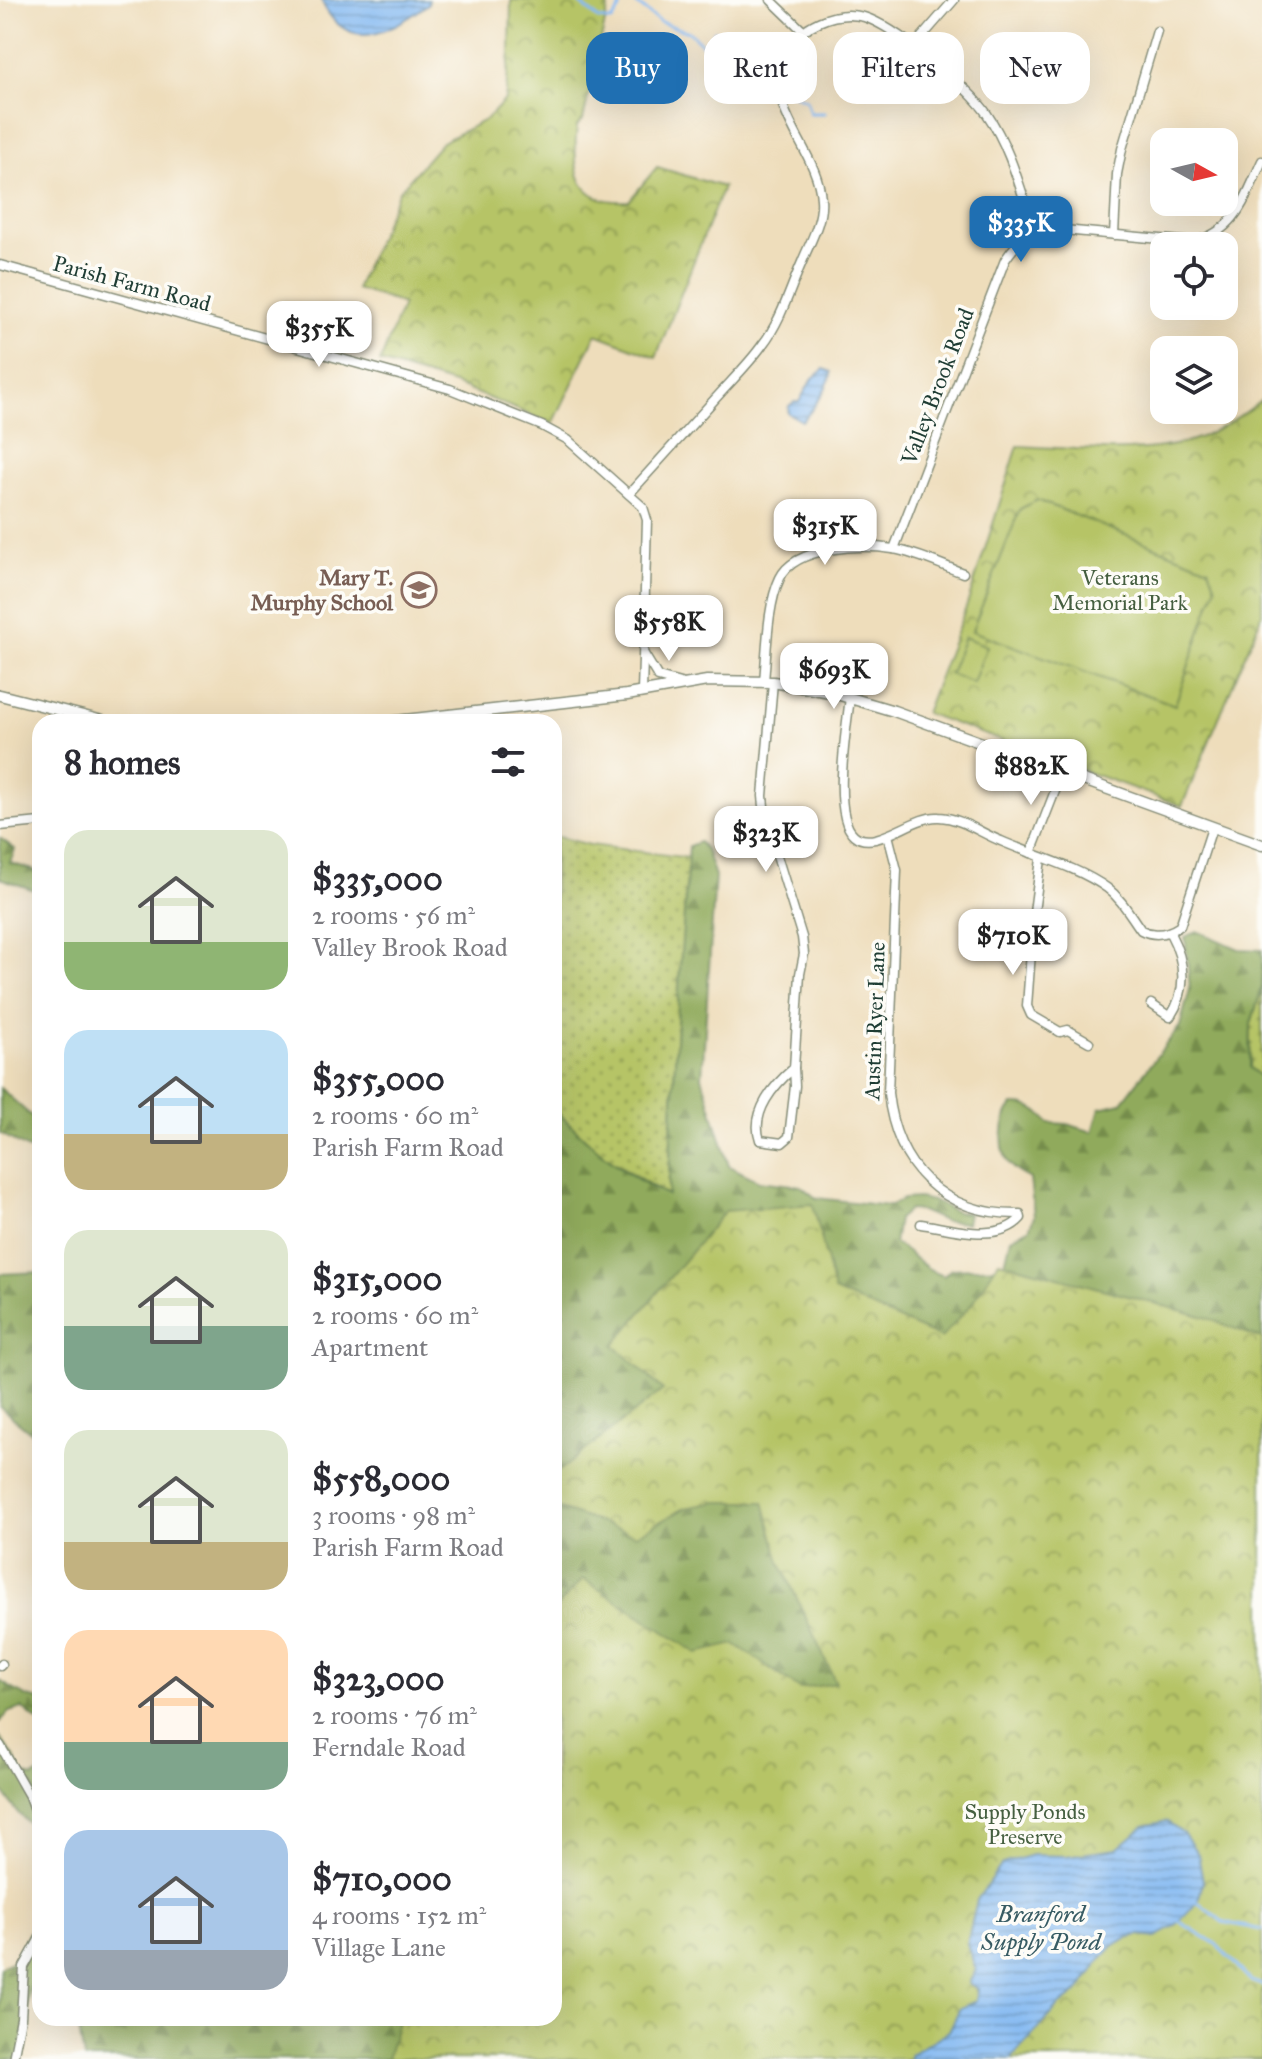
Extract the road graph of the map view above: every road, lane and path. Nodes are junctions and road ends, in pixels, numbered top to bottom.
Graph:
1 (771, 0) edge
2 (954, 0) edge
3 (802, 30) junction
4 (1157, 31) dead end
5 (892, 32) edge
6 (926, 32) edge
7 (964, 86) edge
8 (1262, 161) edge
9 (1035, 232) junction
10 (1114, 235) junction
11 (0, 265) edge
12 (629, 494) junction
13 (894, 549) junction
14 (963, 573) dead end
15 (643, 649) junction
16 (768, 682) junction
17 (687, 685) junction
18 (642, 692) junction
19 (0, 695) edge
20 (850, 697) junction
21 (75, 714) edge
22 (455, 714) edge
23 (1062, 773) junction
24 (32, 823) edge
25 (0, 826) edge
26 (1212, 828) junction
27 (888, 835) junction
28 (1262, 845) edge
29 (1031, 853) junction
30 (1041, 859) junction
31 (1170, 933) junction
32 (1151, 1004) dead end
33 (1089, 1042) dead end
34 (794, 1068) junction
35 (921, 1224) dead end
36 (0, 1745) edge
37 (32, 1804) edge
38 (32, 1952) edge
39 (13, 2059) edge

1 - 3 street
2 - 6 street
3 - 5 street
3 - 12 street
4 - 10 street
7 - 9 street
8 - 10 street
9 - 10 street
9 - 13 street, Valley Brook Road
11 - 12 street, Parish Farm Road
12 - 15 street, Parish Farm Road
13 - 14 street
13 - 16 street
15 - 17 street
15 - 18 street, Parish Farm Road
16 - 17 main road
16 - 20 main road
16 - 34 street
17 - 18 main road
18 - 22 main road
19 - 21 main road
20 - 23 main road
20 - 27 street
23 - 26 main road
23 - 29 street
24 - 25 street
26 - 28 main road
26 - 31 street
27 - 29 street
27 - 35 street, Austin Ryer Lane
29 - 30 street
30 - 31 street
30 - 33 street
31 - 32 street
34 - 34 street
36 - 37 street
38 - 39 street

